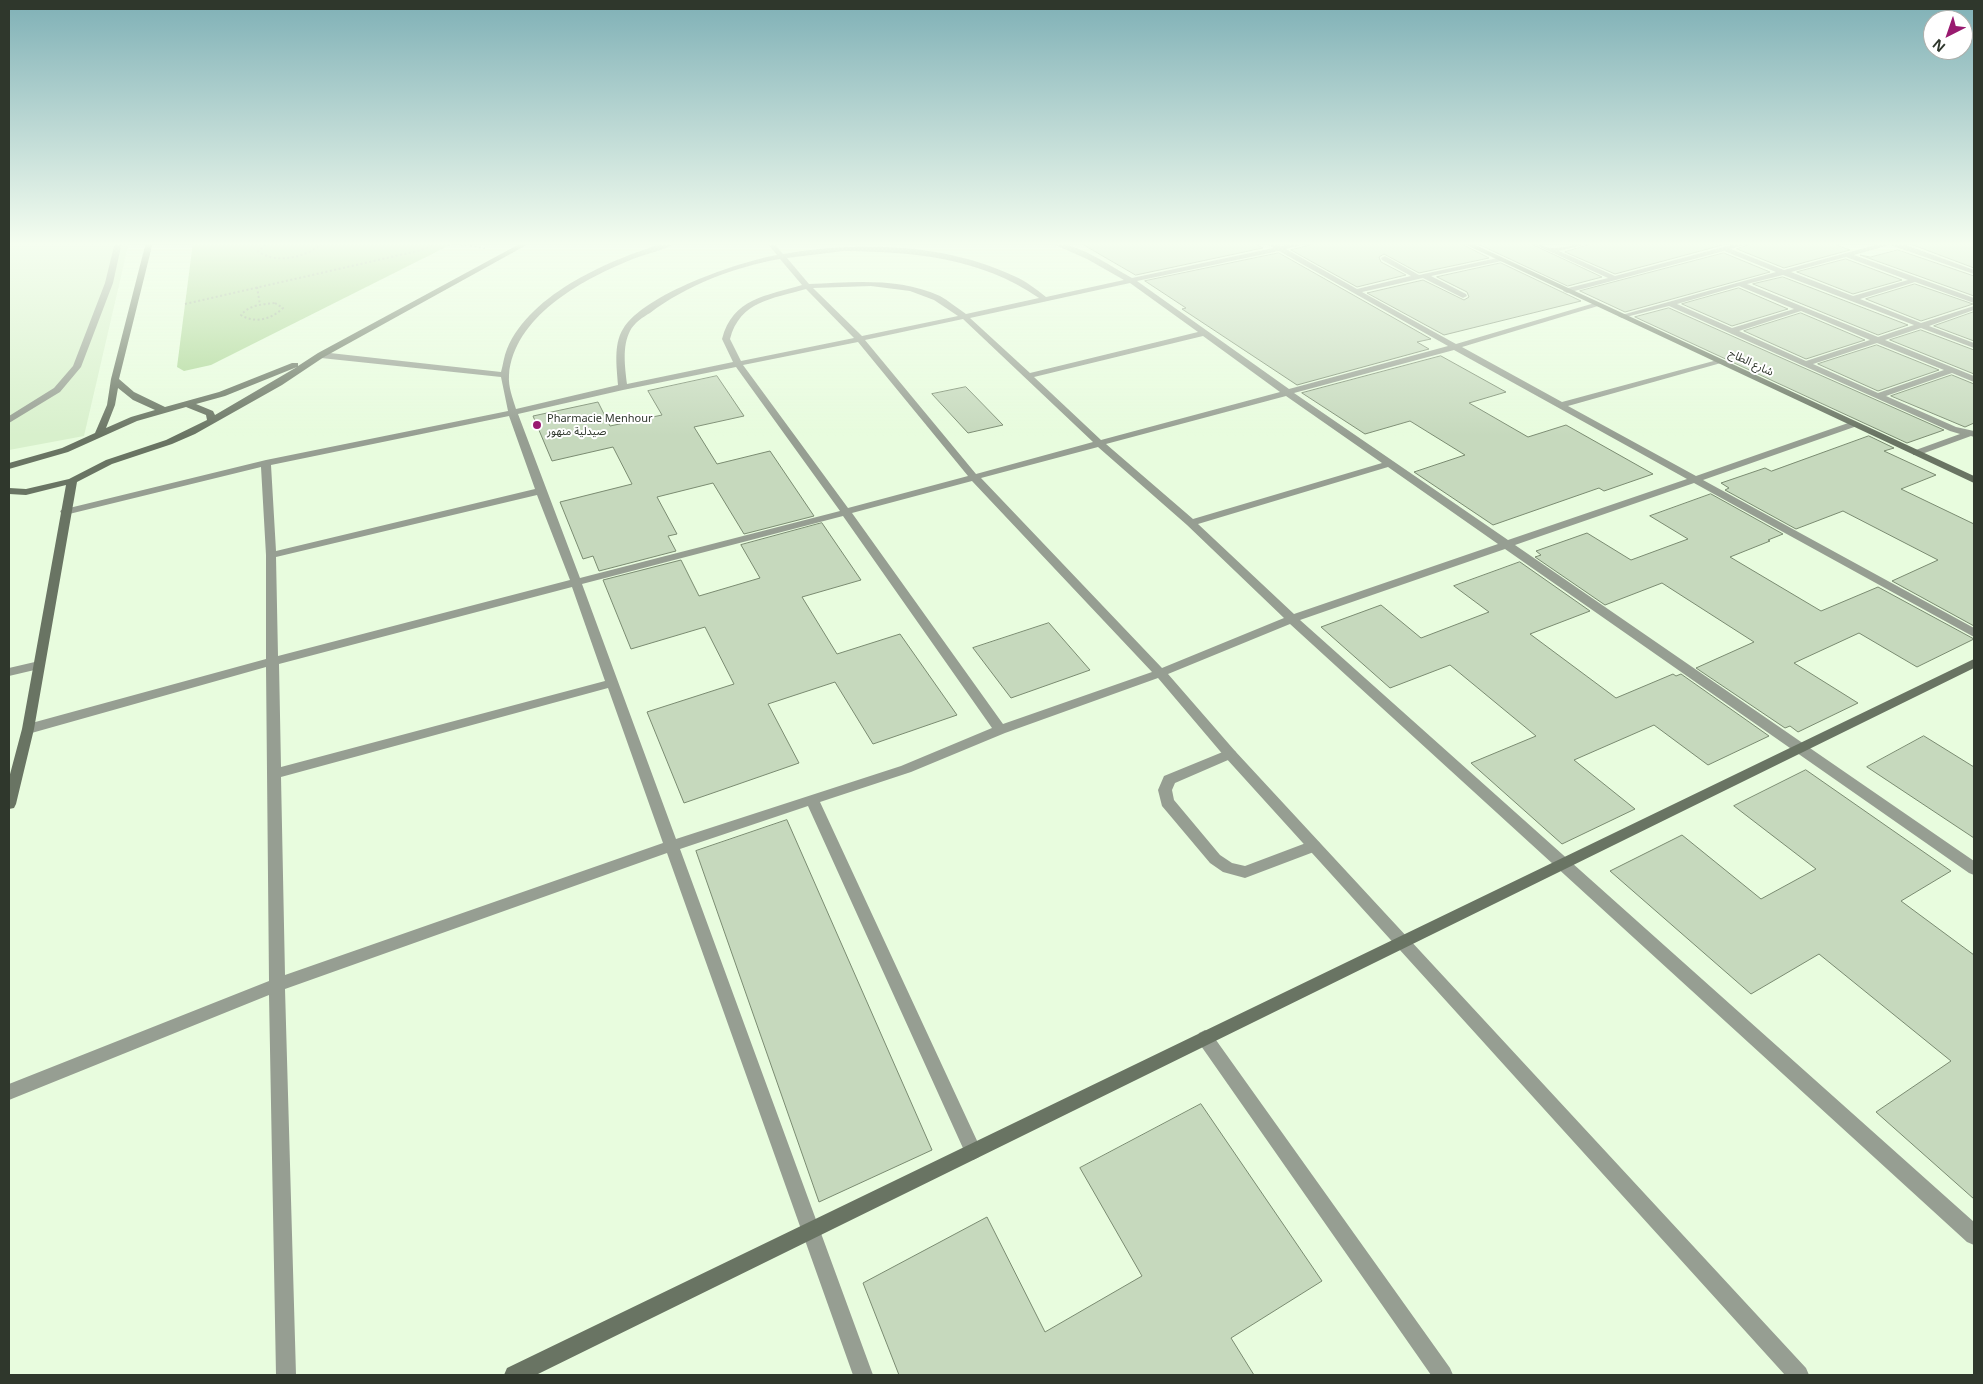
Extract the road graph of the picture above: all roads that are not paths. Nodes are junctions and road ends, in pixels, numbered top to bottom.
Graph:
1 (100, 307) edge
2 (133, 307) edge
3 (411, 307) edge
4 (545, 307) edge
5 (652, 307) edge
6 (747, 307) edge
7 (827, 307) edge
8 (950, 307) edge
9 (1011, 307) edge
10 (1168, 307) edge
11 (1383, 307) edge
12 (1587, 307) edge
13 (1601, 307) edge
14 (1656, 307) edge
15 (1678, 307) edge
16 (1796, 307) edge
17 (1871, 307) edge
18 (1800, 308) junction
19 (1974, 308) edge
20 (1622, 316) junction
21 (965, 317) junction
22 (1921, 326) junction
23 (1733, 330) junction
24 (1205, 333) junction
25 (860, 340) junction
26 (1878, 340) junction
27 (1974, 346) edge
28 (1455, 348) junction
29 (321, 355) junction
30 (1718, 361) junction
31 (1808, 363) junction
32 (738, 364) junction
33 (1952, 370) junction
34 (505, 375) junction
35 (1028, 376) junction
36 (115, 379) junction
37 (1974, 379) edge
38 (623, 387) junction
39 (1288, 392) junction
40 (1880, 395) junction
41 (187, 404) junction
42 (1561, 405) junction
43 (162, 410) junction
44 (512, 413) junction
45 (9, 420) edge
46 (212, 421) junction
47 (1854, 424) junction
48 (1971, 434) edge
49 (99, 435) junction
50 (1099, 443) junction
51 (1916, 453) junction
52 (266, 463) junction
53 (1392, 463) junction
54 (11, 467) edge
55 (973, 476) junction
56 (1696, 479) junction
57 (1974, 480) edge
58 (72, 481) junction
59 (540, 490) junction
60 (9, 491) edge
61 (66, 512) junction
62 (846, 512) junction
63 (1191, 523) junction
64 (1508, 544) junction
65 (271, 555) junction
66 (576, 582) junction
67 (1292, 619) junction
68 (1974, 632) edge
69 (273, 661) junction
70 (1974, 663) edge
71 (39, 664) junction
72 (9, 672) edge
73 (1160, 673) junction
74 (612, 683) junction
75 (28, 729) junction
76 (1000, 730) junction
77 (1801, 748) junction
78 (1230, 754) junction
79 (274, 774) junction
80 (812, 800) junction
81 (9, 804) edge
82 (671, 846) junction
83 (1314, 846) junction
84 (1563, 864) junction
85 (1974, 868) edge
86 (1403, 943) junction
87 (277, 985) junction
88 (1205, 1038) junction
89 (9, 1092) edge
90 (973, 1151) junction
91 (811, 1230) junction
92 (1974, 1235) edge
93 (286, 1375) edge
94 (514, 1375) edge
95 (863, 1375) edge
96 (1443, 1375) edge
97 (1799, 1375) edge

1 - 45 street
2 - 36 street
3 - 29 street
4 - 34 street
5 - 38 street
6 - 32 street
7 - 25 street
8 - 21 street
9 - 21 street
10 - 24 street
11 - 28 street
12 - 28 street
13 - 20 street, شارع الطاح
14 - 20 street
15 - 23 street
16 - 18 street
17 - 22 street
18 - 23 street
18 - 26 street
19 - 22 street
20 - 30 street, شارع الطاح
21 - 25 street
21 - 35 street
22 - 26 street
22 - 27 street
23 - 31 street
24 - 35 street
24 - 39 street
25 - 32 street
25 - 55 street
26 - 31 street
26 - 33 street
28 - 39 street
28 - 42 street
29 - 34 street
29 - 41 street
29 - 46 street
30 - 42 street
30 - 47 street, شارع الطاح
31 - 40 street
32 - 38 street
32 - 62 street
33 - 37 street
33 - 40 street
34 - 44 street
35 - 50 street
36 - 43 street
36 - 49 street
38 - 44 street
39 - 50 street
39 - 53 street
40 - 48 street
41 - 43 street
41 - 46 street
42 - 56 street
43 - 49 street
44 - 52 street
44 - 59 street
46 - 58 street
47 - 51 street, شارع الطاح
47 - 56 street
48 - 51 street
49 - 54 street
50 - 55 street
50 - 63 street
51 - 57 street, شارع الطاح
52 - 61 street
52 - 65 street
53 - 63 street
53 - 64 street
55 - 62 street
55 - 73 street
56 - 64 street
56 - 68 street
58 - 60 street
58 - 61 street
59 - 65 street
59 - 66 street
61 - 71 street
62 - 66 street
62 - 76 street
63 - 67 street
64 - 67 street
64 - 77 street
65 - 69 street
66 - 69 street
66 - 74 street
67 - 73 street
67 - 84 street
69 - 75 street
69 - 79 street
70 - 77 street
71 - 72 street
71 - 75 street
73 - 76 street
73 - 78 street
74 - 79 street
74 - 82 street
75 - 81 street
76 - 80 street
77 - 84 street
77 - 85 street
78 - 83 street
78 - 83 street
79 - 87 street
80 - 82 street
80 - 90 street
82 - 87 street
82 - 91 street
83 - 86 street
84 - 86 street
84 - 92 street
86 - 88 street
86 - 97 street
87 - 89 street
87 - 93 street
88 - 90 street
88 - 96 street
90 - 91 street
91 - 94 street
91 - 95 street

